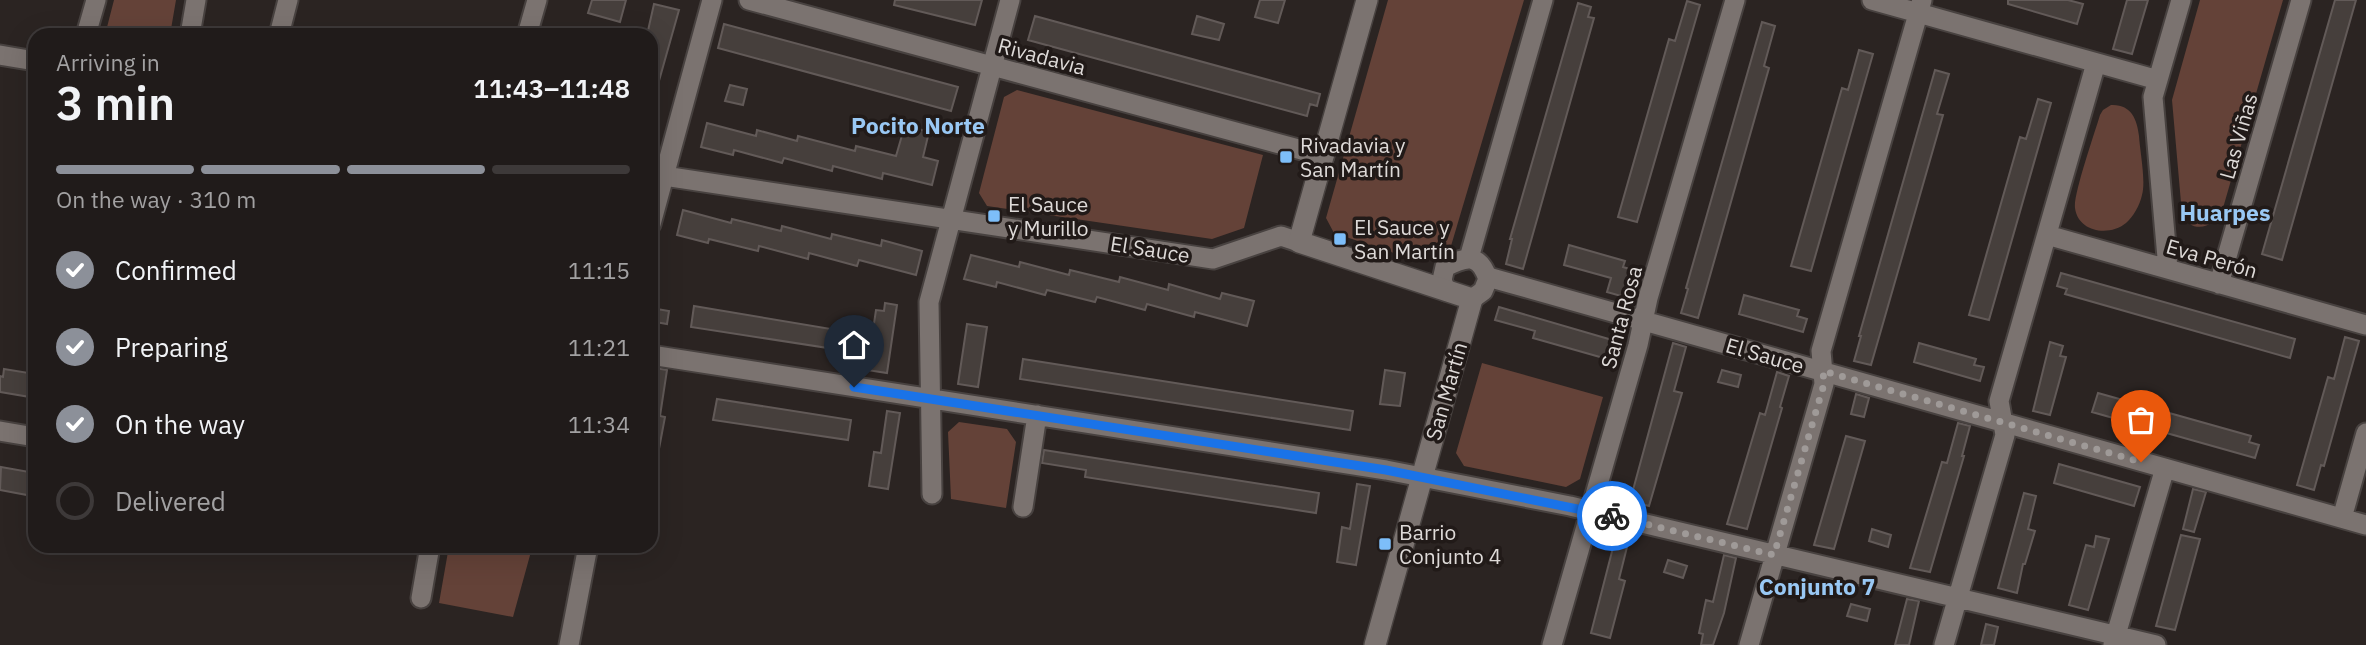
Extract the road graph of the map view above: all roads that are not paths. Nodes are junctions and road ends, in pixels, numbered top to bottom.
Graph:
1 (96, 0) edge
2 (196, 0) edge
3 (288, 0) edge
4 (537, 0) edge
5 (712, 0) edge
6 (749, 0) edge
7 (1010, 0) edge
8 (1367, 0) edge
9 (1543, 0) edge
10 (1735, 0) edge
11 (1872, 0) edge
12 (2181, 0) edge
13 (2301, 0) edge
14 (1920, 6) edge
15 (88, 28) edge
16 (191, 28) edge
17 (281, 28) edge
18 (529, 28) edge
19 (0, 55) edge
20 (28, 60) edge
21 (2096, 63) junction
22 (992, 66) junction
23 (2158, 80) junction
24 (1324, 156) junction
25 (658, 172) edge
26 (658, 175) edge
27 (951, 219) junction
28 (2046, 235) junction
29 (1299, 242) junction
30 (1469, 258) junction
31 (2168, 269) junction
32 (1488, 277) junction
33 (2219, 284) junction
34 (1446, 291) junction
35 (1472, 299) junction
36 (1643, 321) junction
37 (2366, 325) edge
38 (658, 356) edge
39 (1823, 371) junction
40 (930, 398) junction
41 (1037, 415) junction
42 (2003, 422) junction
43 (0, 431) edge
44 (2366, 433) edge
45 (28, 436) edge
46 (2165, 468) junction
47 (1422, 477) junction
48 (932, 494) dead end
49 (1023, 507) dead end
50 (1590, 511) junction
51 (2342, 518) junction
52 (2366, 525) edge
53 (429, 553) edge
54 (587, 553) edge
55 (1774, 555) junction
56 (421, 598) dead end
57 (1958, 598) junction
58 (570, 638) edge
59 (2115, 640) edge
60 (1375, 645) edge
61 (1552, 645) edge
62 (1748, 645) edge
63 (1944, 645) edge
64 (2156, 645) edge

1 - 15 street
2 - 16 street
3 - 17 street
4 - 18 street
5 - 25 street
6 - 22 street, Rivadavia
7 - 22 street
8 - 24 street
9 - 30 street
10 - 36 street, Santa Rosa
11 - 14 street
12 - 23 street
13 - 33 street, Las Viñas
14 - 21 street
14 - 39 street
19 - 20 street
21 - 23 street
21 - 28 street
22 - 24 street, Rivadavia
22 - 27 street
23 - 31 street
24 - 29 street
26 - 27 street, El Sauce
27 - 29 street, El Sauce
27 - 40 street
28 - 31 street, Eva Perón
28 - 42 street
29 - 34 street, El Sauce
30 - 32 street
30 - 34 street
31 - 33 street, Eva Perón
32 - 35 street
32 - 36 street, El Sauce
33 - 37 street, Eva Perón
34 - 35 street, El Sauce
35 - 47 street, San Martín
36 - 39 street, El Sauce
36 - 50 street, Santa Rosa
38 - 40 street
39 - 42 street, El Sauce
39 - 55 street
40 - 41 street
40 - 48 street
41 - 47 street
41 - 49 street
42 - 46 street, El Sauce
42 - 57 street
43 - 45 street
44 - 51 street
46 - 51 street, El Sauce
46 - 59 street
47 - 50 street
47 - 60 street, San Martín
50 - 55 street
50 - 61 street, Santa Rosa
51 - 52 street, El Sauce
53 - 56 street
54 - 58 street
55 - 57 street
55 - 62 street
57 - 59 street
57 - 63 street
59 - 64 street

